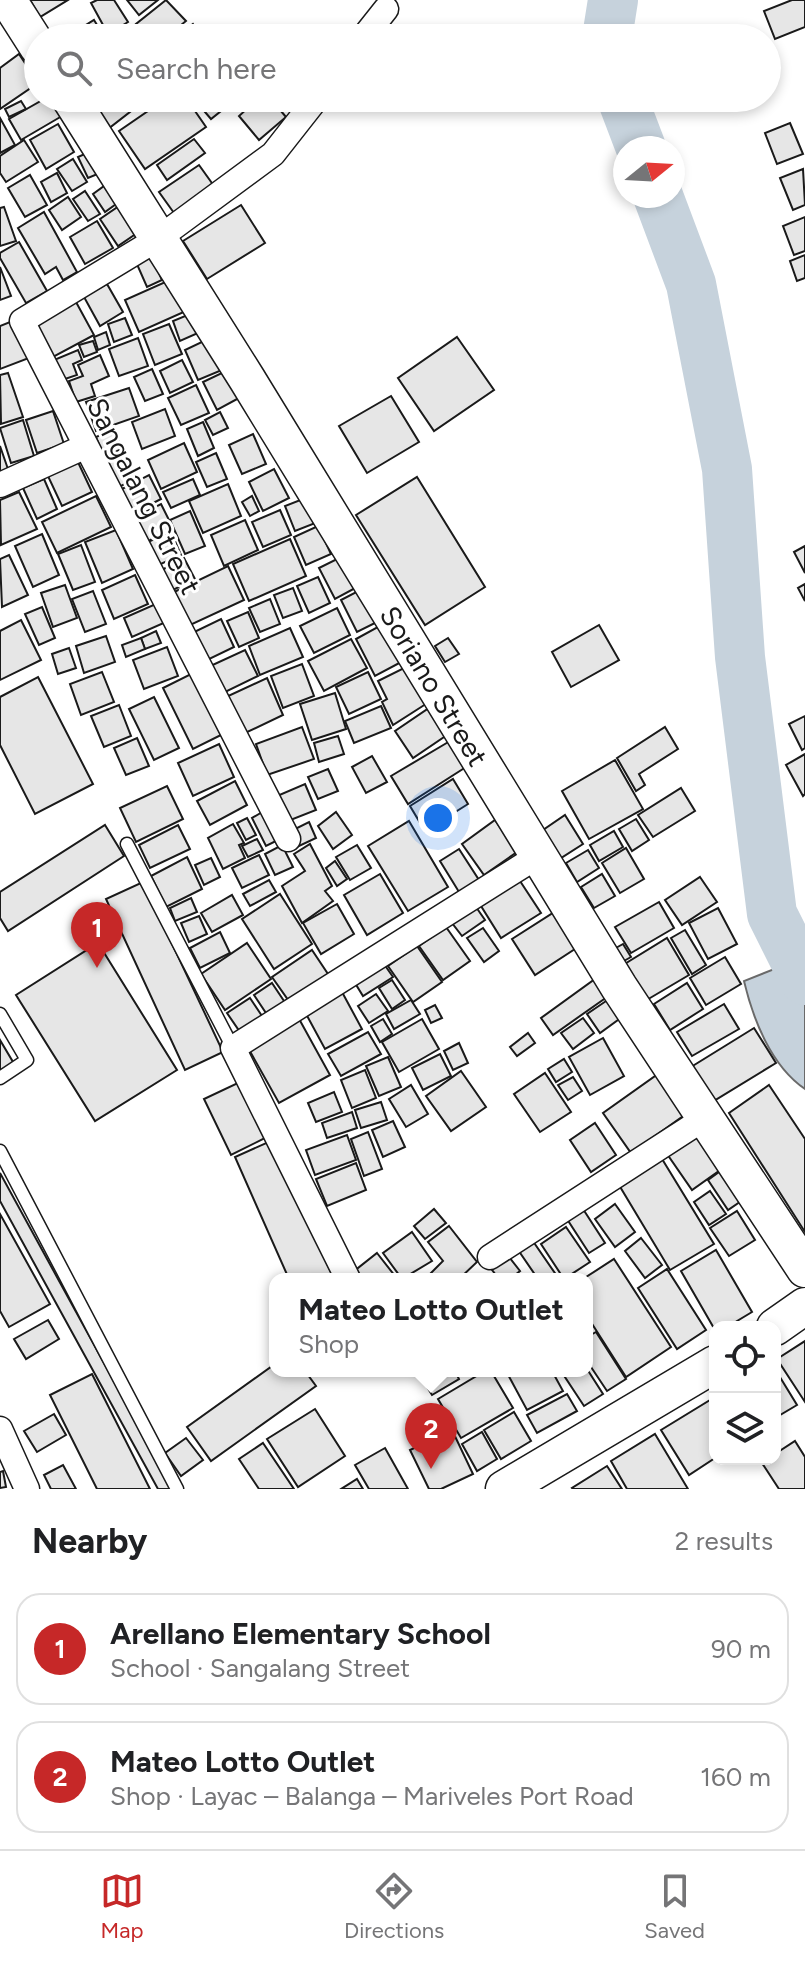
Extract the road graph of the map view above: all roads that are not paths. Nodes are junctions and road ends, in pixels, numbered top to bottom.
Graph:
1 (8, 0) edge
2 (386, 9) dead end
3 (374, 24) edge
4 (24, 25) edge
5 (79, 112) edge
6 (306, 112) edge
7 (159, 238) junction
8 (84, 447) junction
9 (0, 485) edge
10 (288, 839) dead end
11 (127, 844) dead end
12 (538, 856) junction
13 (0, 1014) edge
14 (233, 1048) junction
15 (0, 1078) edge
16 (705, 1118) junction
17 (0, 1151) edge
18 (490, 1257) dead end
19 (805, 1269) edge
20 (345, 1273) edge
21 (805, 1306) edge
22 (781, 1323) edge
23 (709, 1368) edge
24 (0, 1429) edge
25 (27, 1489) edge
26 (177, 1489) edge
27 (504, 1489) edge

1 - 4 main road
2 - 3 street
5 - 7 main road, Soriano Street
6 - 7 street
7 - 8 street, Sangalang Street
7 - 12 main road, Soriano Street
8 - 9 street
8 - 10 street, Sangalang Street
11 - 14 lane
12 - 14 street
12 - 16 main road, Soriano Street
13 - 15 lane
14 - 20 street
16 - 18 street
16 - 19 main road, Soriano Street
17 - 26 lane
21 - 22 main road
23 - 27 main road
24 - 25 street

